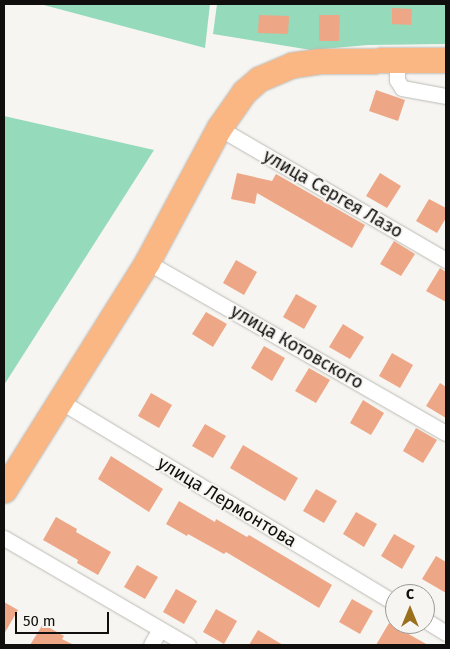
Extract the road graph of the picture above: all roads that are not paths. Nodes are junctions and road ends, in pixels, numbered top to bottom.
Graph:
1 (446, 60) edge
2 (392, 61) junction
3 (446, 96) edge
4 (219, 128) junction
5 (446, 260) edge
6 (147, 262) junction
7 (60, 401) junction
8 (446, 433) edge
9 (4, 490) edge
10 (4, 538) edge
11 (385, 596) edge
12 (435, 626) edge
13 (160, 629) junction
14 (446, 633) edge
15 (151, 645) edge
16 (188, 645) edge

1 - 2 highway
2 - 3 street
2 - 4 highway
4 - 5 street, улица Сергея Лазо
4 - 6 highway
6 - 7 highway
6 - 8 street, улица Котовского
7 - 9 highway
7 - 11 street, улица Лермонтова
10 - 13 street
12 - 14 street
13 - 15 street
13 - 16 street

